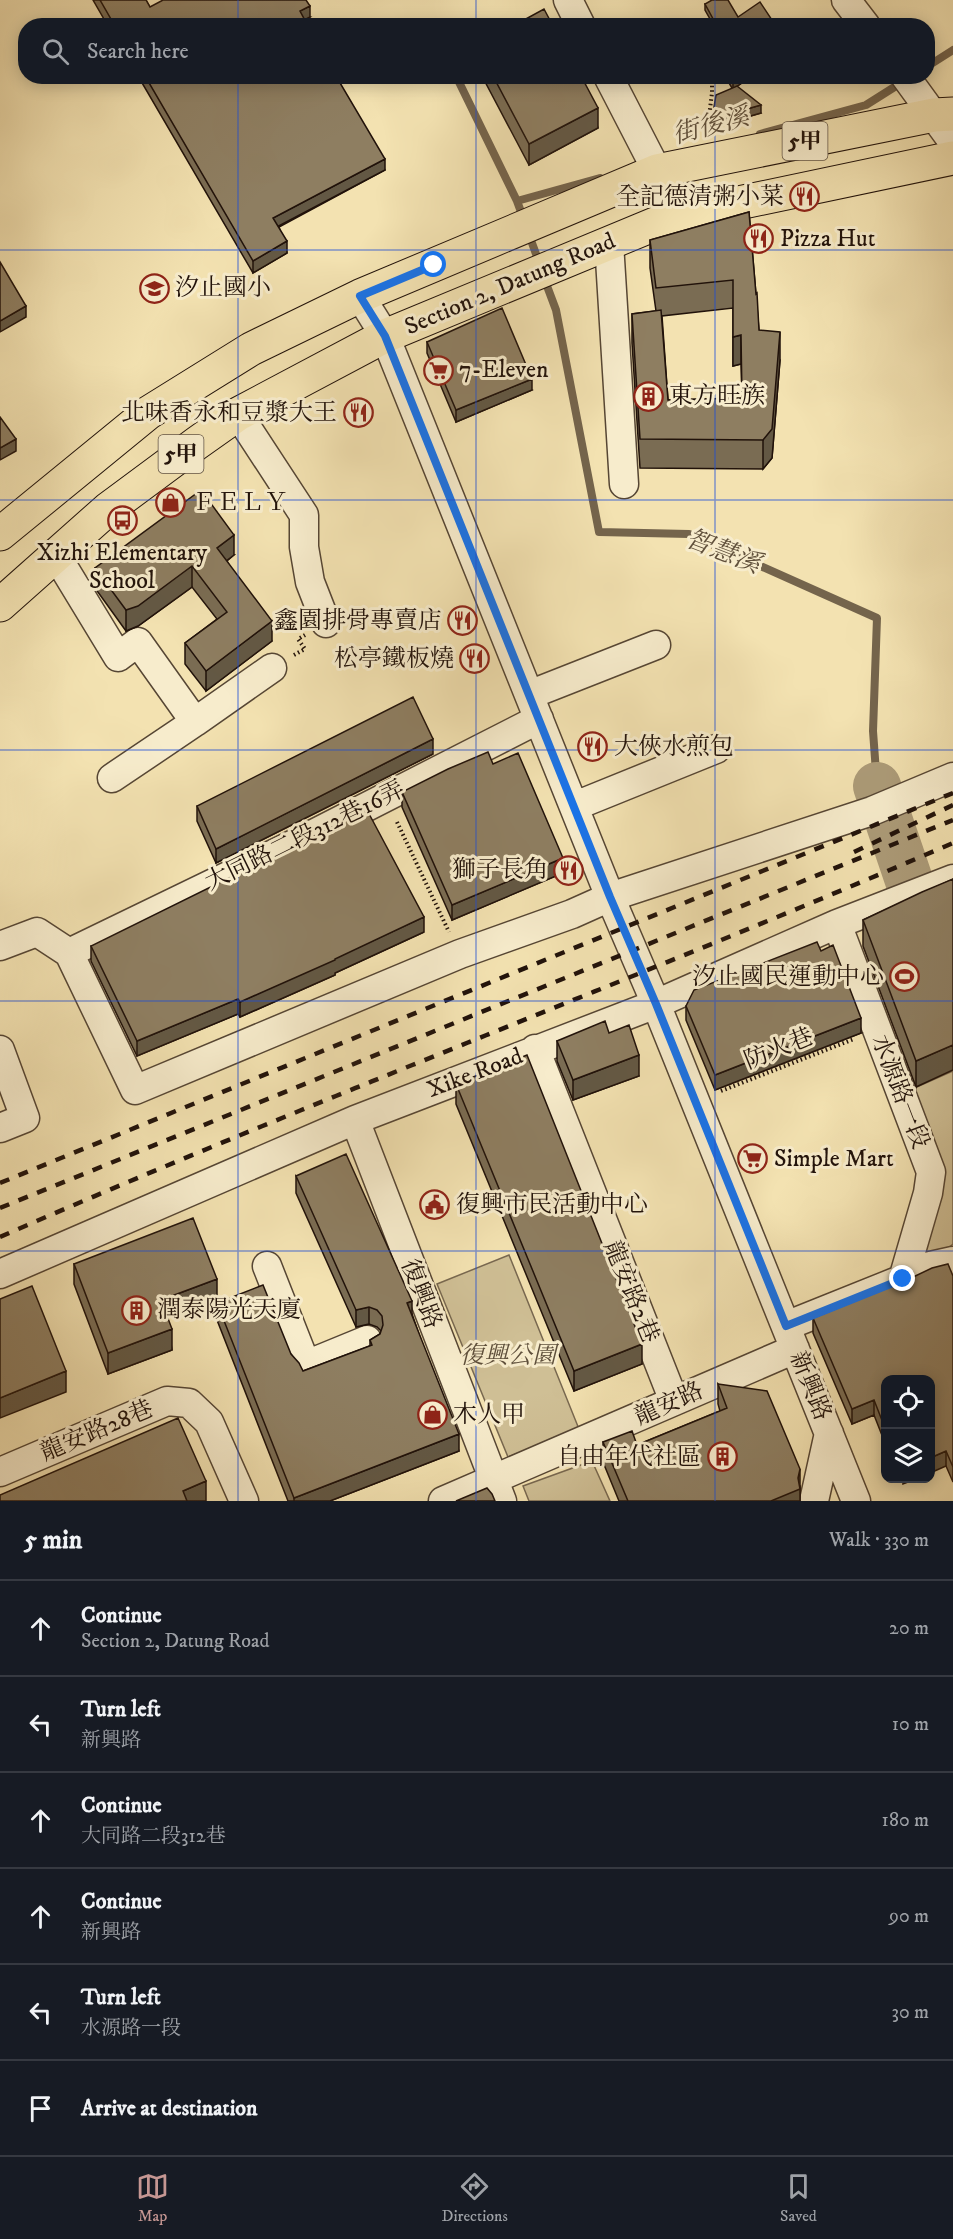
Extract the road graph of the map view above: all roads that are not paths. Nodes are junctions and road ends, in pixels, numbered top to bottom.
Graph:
1 (568, 0) edge
2 (846, 0) edge
3 (577, 18) edge
4 (860, 18) edge
5 (612, 84) edge
6 (911, 84) edge
7 (944, 115) edge
8 (953, 142) edge
9 (953, 158) edge
10 (653, 163) junction
11 (672, 217) junction
12 (608, 243) junction
13 (360, 296) junction
14 (385, 336) junction
15 (238, 414) junction
16 (624, 484) dead end
17 (0, 534) edge
18 (56, 555) junction
19 (0, 605) edge
20 (326, 623) road end
21 (656, 645) dead end
22 (272, 668) road end
23 (534, 707) junction
24 (195, 722) junction
25 (716, 749) dead end
26 (953, 777) edge
27 (112, 778) dead end
28 (575, 806) junction
29 (953, 879) edge
30 (610, 897) junction
31 (837, 924) junction
32 (0, 946) edge
33 (69, 952) junction
34 (656, 1004) junction
35 (535, 1049) junction
36 (0, 1050) edge
37 (355, 1120) junction
38 (0, 1128) edge
39 (953, 1261) edge
40 (267, 1266) dead end
41 (0, 1274) edge
42 (903, 1279) junction
43 (790, 1338) junction
44 (367, 1340) dead end
45 (674, 1401) junction
46 (829, 1433) junction
47 (0, 1472) edge
48 (498, 1491) edge
49 (244, 1501) edge
50 (443, 1501) edge
51 (814, 1501) edge
52 (856, 1501) edge

1 - 3 street
2 - 4 street
5 - 10 street
6 - 7 street
7 - 8 street
7 - 10 main road, Section 2, Datung Road / 5甲
9 - 11 main road, Section 2, Datung Road / 5甲
10 - 11 street
10 - 13 main road, Section 2, Datung Road / 5甲
11 - 12 main road, Section 2, Datung Road / 5甲
12 - 14 main road, Section 2, Datung Road / 5甲
12 - 16 street
13 - 14 street
13 - 17 main road, Section 2, Datung Road / 5甲
14 - 15 main road, Section 2, Datung Road / 5甲
14 - 23 street, 新興路
15 - 18 main road, Section 2, Datung Road / 5甲
15 - 20 street
18 - 19 main road, Section 2, Datung Road / 5甲
18 - 24 street
21 - 23 street, 大同路二段312巷16弄
22 - 24 street
23 - 28 street, 新興路
23 - 33 street, 大同路二段312巷16弄
24 - 27 street
25 - 28 street
26 - 30 street
28 - 30 street, 新興路
29 - 31 street, Xike Road
30 - 33 street
30 - 34 street, 新興路
31 - 34 street, Xike Road
31 - 42 street, 水源路一段
32 - 33 street
34 - 35 street, Xike Road
34 - 43 street, 新興路
35 - 37 street, Xike Road
35 - 45 street, 龍安路2巷
36 - 38 street
37 - 41 street, Xike Road
37 - 48 street, 復興路
39 - 42 street
40 - 44 street
42 - 43 street
43 - 45 street, 龍安路
43 - 46 street, 新興路
45 - 48 street, 龍安路
46 - 51 street
46 - 52 street, 新興路
47 - 49 street, 龍安路28巷
48 - 50 street, 龍安路

